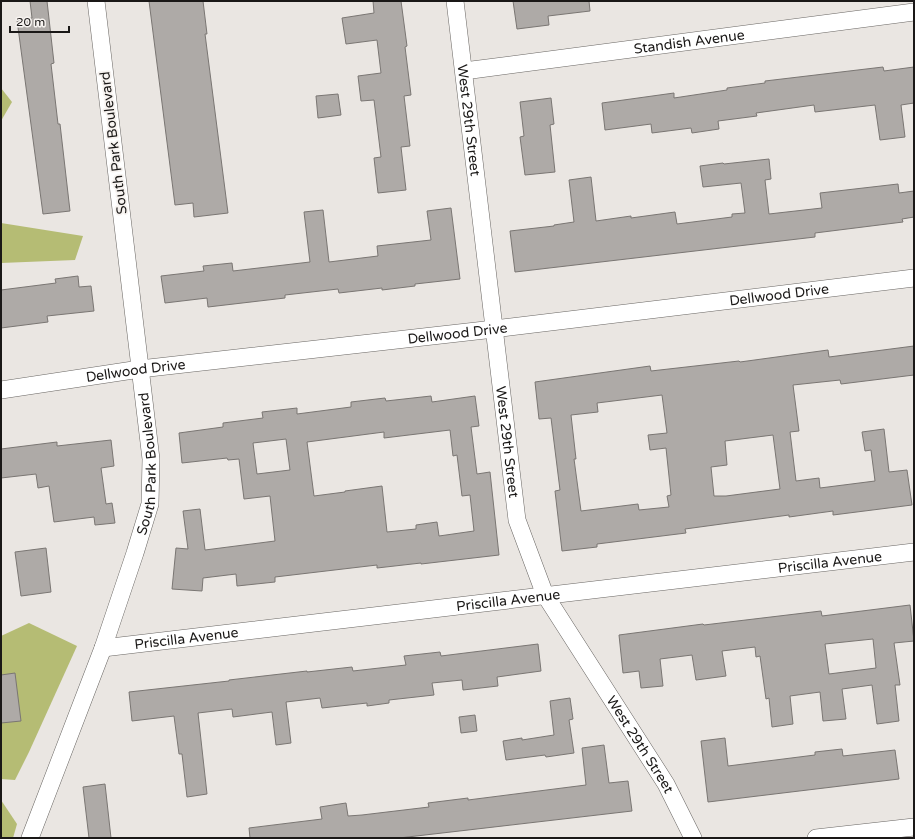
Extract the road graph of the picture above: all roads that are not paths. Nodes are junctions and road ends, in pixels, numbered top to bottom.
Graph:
1 (96, 1) edge
2 (455, 1) edge
3 (914, 12) edge
4 (464, 71) junction
5 (914, 278) edge
6 (494, 329) junction
7 (140, 369) junction
8 (1, 390) edge
9 (914, 552) edge
10 (545, 595) junction
11 (103, 648) junction
12 (914, 827) edge
13 (30, 838) edge
14 (693, 838) edge
15 (816, 838) edge

1 - 7 street, South Park Boulevard
2 - 4 street, West 29th Street
3 - 4 street, Standish Avenue
4 - 6 street, West 29th Street
5 - 6 street, Dellwood Drive
6 - 7 street, Dellwood Drive
6 - 10 street, West 29th Street
7 - 8 street, Dellwood Drive
7 - 11 street, South Park Boulevard
9 - 10 street, Priscilla Avenue
10 - 11 street, Priscilla Avenue
10 - 14 street, West 29th Street
11 - 13 street, South Park Boulevard
12 - 15 street

